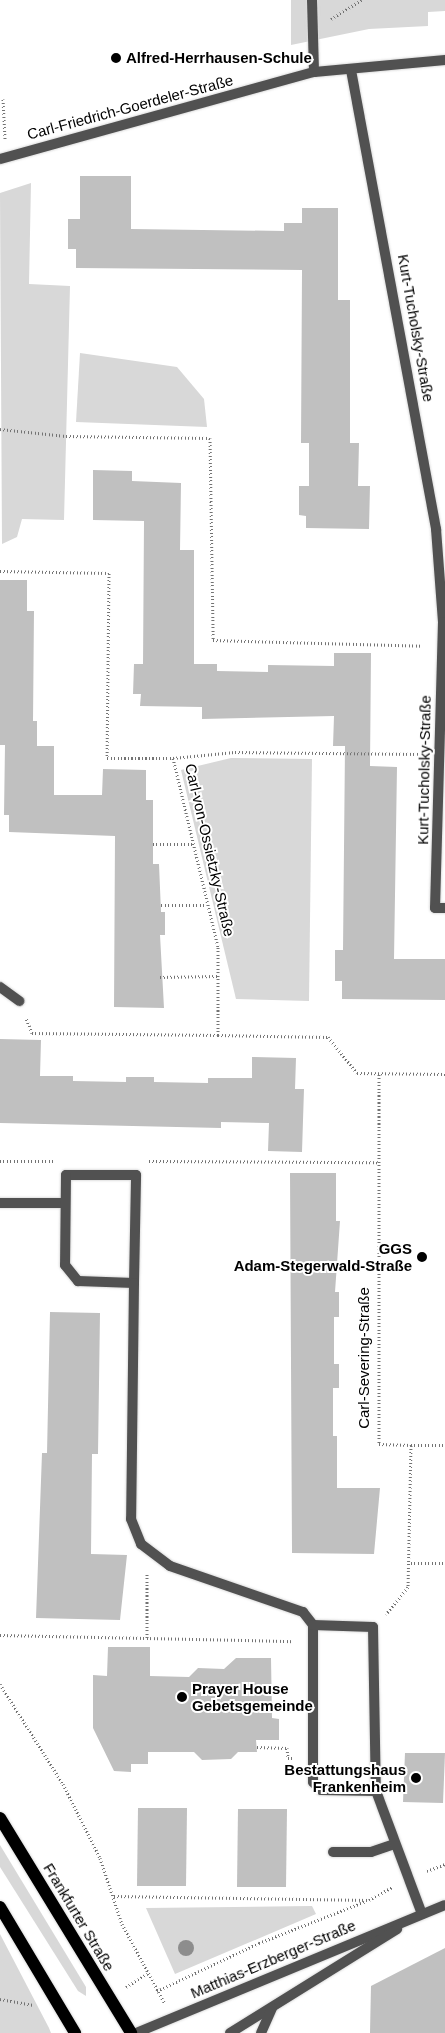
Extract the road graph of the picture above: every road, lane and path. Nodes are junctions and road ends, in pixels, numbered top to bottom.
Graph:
1 (312, 0) edge
2 (361, 0) edge
3 (312, 26) junction
4 (445, 60) edge
5 (351, 70) junction
6 (314, 72) junction
7 (3, 99) dead end
8 (3, 158) edge
9 (0, 429) edge
10 (0, 571) edge
11 (444, 622) edge
12 (442, 646) junction
13 (439, 754) junction
14 (173, 758) junction
15 (153, 844) dead end
16 (193, 844) junction
17 (208, 904) junction
18 (161, 905) dead end
19 (445, 908) edge
20 (218, 976) junction
21 (160, 977) dead end
22 (0, 987) edge
23 (19, 1001) joint
24 (218, 1035) junction
25 (379, 1074) junction
26 (445, 1074) edge
27 (0, 1161) edge
28 (59, 1161) dead end
29 (146, 1161) dead end
30 (378, 1162) junction
31 (0, 1203) edge
32 (65, 1203) junction
33 (134, 1282) junction
34 (410, 1445) junction
35 (445, 1445) edge
36 (148, 1550) junction
37 (411, 1563) junction
38 (445, 1563) edge
39 (313, 1625) junction
40 (373, 1627) junction
41 (0, 1635) edge
42 (147, 1638) junction
43 (313, 1641) junction
44 (0, 1684) edge
45 (256, 1748) dead end
46 (313, 1758) junction
47 (376, 1791) junction
48 (0, 1818) edge
49 (394, 1844) junction
50 (333, 1852) dead end
51 (408, 1878) junction
52 (113, 1896) junction
53 (369, 1900) junction
54 (445, 1904) edge
55 (0, 1907) edge
56 (422, 1914) junction
57 (157, 1991) junction
58 (0, 1999) edge
59 (33, 2004) dead end
60 (272, 2008) junction
61 (173, 2017) junction
62 (75, 2033) edge
63 (131, 2033) edge
64 (136, 2033) edge
65 (230, 2033) edge
66 (261, 2033) edge

1 - 3 street
2 - 3 path
3 - 6 street
4 - 5 street, Carl-Friedrich-Goerdeler-Straße
5 - 6 street, Carl-Friedrich-Goerdeler-Straße
5 - 11 street, Kurt-Tucholsky-Straße
6 - 8 street, Carl-Friedrich-Goerdeler-Straße
7 - 8 path
9 - 12 path
10 - 14 path, Carl-von-Ossietzky-Straße
11 - 12 street, Kurt-Tucholsky-Straße
12 - 13 street, Kurt-Tucholsky-Straße
13 - 14 path
13 - 19 street, Kurt-Tucholsky-Straße
14 - 16 path, Carl-von-Ossietzky-Straße
15 - 16 path
16 - 17 path, Carl-von-Ossietzky-Straße
17 - 18 path
17 - 20 path, Carl-von-Ossietzky-Straße
20 - 21 path
20 - 24 path, Carl-von-Ossietzky-Straße
22 - 23 street
23 - 24 path
24 - 25 path
25 - 26 path
25 - 30 path, Carl-Severing-Straße
27 - 28 path
29 - 30 path
30 - 34 path, Carl-Severing-Straße
31 - 32 street
32 - 33 street
32 - 33 street
33 - 36 street
34 - 35 path
34 - 37 path
36 - 39 street
36 - 42 path
37 - 38 path
37 - 40 path
39 - 40 street
39 - 43 street
40 - 47 street
41 - 42 path
42 - 43 path
43 - 46 street
44 - 52 path
45 - 46 path
46 - 47 street
47 - 49 street
48 - 63 main road, Frankfurter Straße
49 - 50 street
49 - 51 street
51 - 53 path
51 - 56 street
52 - 53 path
52 - 57 path
53 - 57 path
54 - 56 street, Matthias-Erzberger-Straße
55 - 62 main road
56 - 60 street, Matthias-Erzberger-Straße
56 - 61 street, Matthias-Erzberger-Straße
57 - 61 path
58 - 59 path
60 - 65 street, Matthias-Erzberger-Straße
60 - 66 street
61 - 64 street, Matthias-Erzberger-Straße

